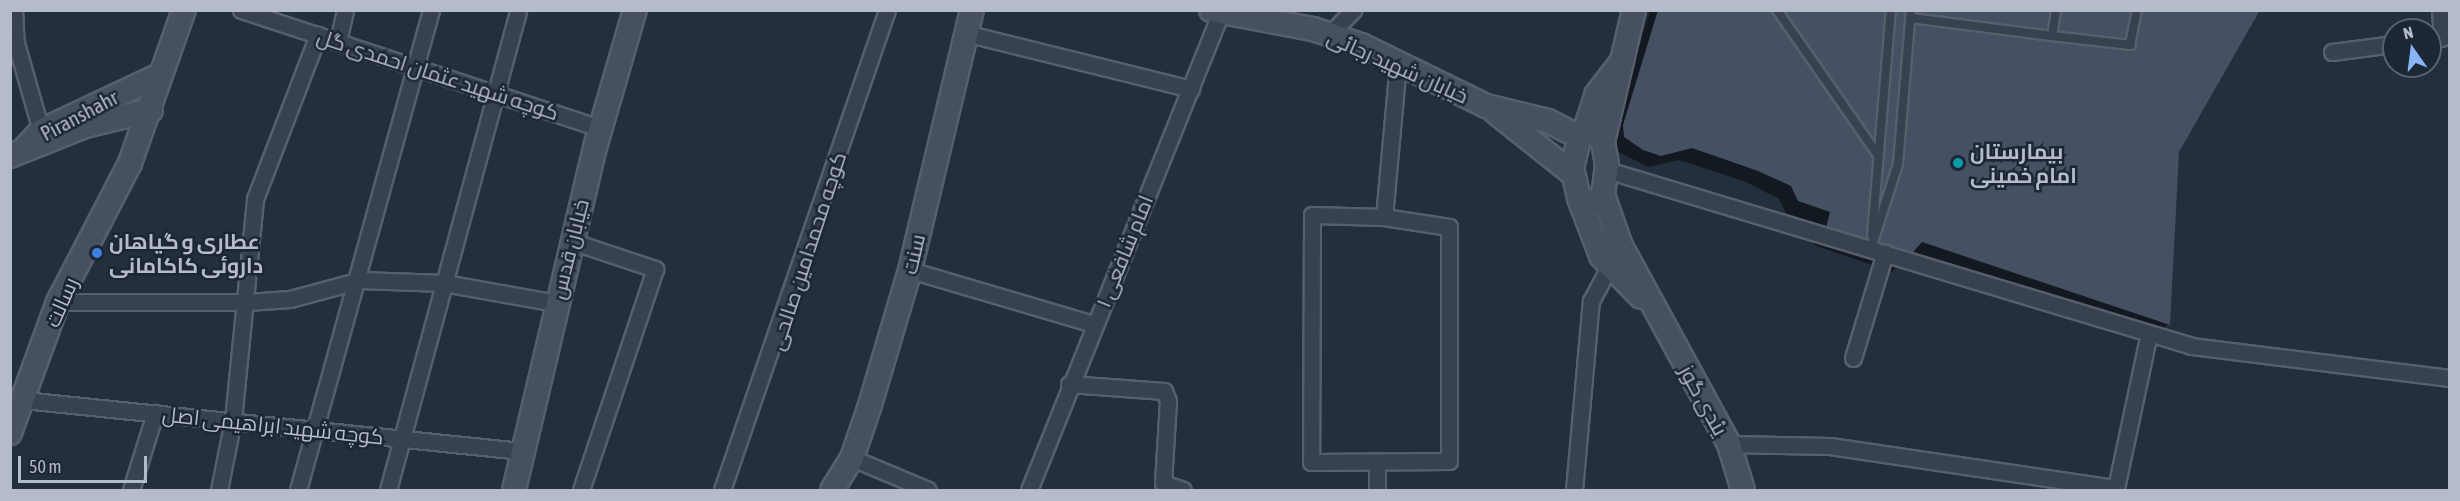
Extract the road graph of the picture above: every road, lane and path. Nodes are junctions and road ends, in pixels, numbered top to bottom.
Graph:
1 (14, 10) edge
2 (184, 10) edge
3 (241, 10) edge
4 (345, 10) edge
5 (431, 10) edge
6 (518, 10) edge
7 (635, 10) edge
8 (887, 10) edge
9 (972, 10) edge
10 (1353, 10) edge
11 (1634, 10) edge
12 (1778, 10) edge
13 (1891, 10) edge
14 (2055, 10) edge
15 (2137, 10) edge
16 (1230, 12) edge
17 (1911, 14) edge
18 (965, 33) junction
19 (1329, 34) junction
20 (318, 35) junction
21 (2052, 36) junction
22 (338, 41) junction
23 (2382, 46) edge
24 (2332, 52) dead end
25 (1398, 64) junction
26 (415, 66) junction
27 (158, 76) junction
28 (1191, 89) junction
29 (494, 92) junction
30 (1486, 106) junction
31 (151, 110) junction
32 (600, 128) junction
33 (41, 131) junction
34 (1589, 138) junction
35 (18, 152) edge
36 (1877, 154) junction
37 (1607, 170) junction
38 (1573, 174) junction
39 (1603, 195) junction
40 (1579, 198) junction
41 (1384, 217) junction
42 (571, 241) junction
43 (1878, 251) junction
44 (1610, 266) junction
45 (910, 270) junction
46 (361, 280) junction
47 (444, 283) junction
48 (58, 302) junction
49 (247, 302) junction
50 (556, 303) junction
51 (1658, 312) junction
52 (1094, 324) junction
53 (2149, 333) junction
54 (1853, 358) dead end
55 (2450, 378) edge
56 (1069, 384) junction
57 (20, 391) edge
58 (155, 413) junction
59 (233, 420) junction
60 (319, 428) junction
61 (10, 433) edge
62 (400, 437) junction
63 (1729, 444) junction
64 (522, 451) junction
65 (852, 458) junction
66 (1377, 464) junction
67 (131, 490) edge
68 (219, 490) edge
69 (298, 490) edge
70 (388, 490) edge
71 (514, 490) edge
72 (581, 490) edge
73 (722, 490) edge
74 (832, 490) edge
75 (928, 490) edge
76 (1029, 490) edge
77 (1183, 490) edge
78 (1377, 490) edge
79 (1574, 490) edge
80 (1743, 490) edge

1 - 33 street
2 - 27 main road, رسالت
3 - 20 street, کوچه شهید عثمان احمدی گل
4 - 22 street
5 - 26 street
6 - 29 street
7 - 32 main road, خیابان قدس
8 - 73 street, کوچه محمدامین صالحی
9 - 18 main road, سنت
10 - 19 street
11 - 34 main road
12 - 36 lane
13 - 36 lane
14 - 21 lane
15 - 21 lane
16 - 19 main road, خیابان شهید رجائی
16 - 28 street, امام شافعی ۱
17 - 21 lane
17 - 43 lane
18 - 28 street
18 - 45 main road, سنت
19 - 25 main road, خیابان شهید رجائی
20 - 22 street, کوچه شهید عثمان احمدی گل
20 - 49 street
22 - 26 street, کوچه شهید عثمان احمدی گل
23 - 24 street
25 - 30 main road, خیابان شهید رجائی
25 - 41 street
26 - 29 street, کوچه شهید عثمان احمدی گل
26 - 46 street
27 - 31 main road, رسالت
27 - 33 main road, Piranshahr
28 - 52 street, امام شافعی ۱
29 - 32 street, کوچه شهید عثمان احمدی گل
29 - 47 street
30 - 34 main road, خیابان شهید رجائی
30 - 38 main road
31 - 35 main road, Piranshahr
31 - 48 main road, رسالت
32 - 42 main road, خیابان قدس
33 - 35 main road, Piranshahr
34 - 37 main road
34 - 38 main road
36 - 43 lane
37 - 39 main road
37 - 43 street
38 - 40 main road
39 - 40 main road
39 - 51 main road, یئدی گوز
40 - 44 main road
41 - 66 street
41 - 66 street
42 - 50 main road, خیابان قدس
42 - 72 street
43 - 53 street
43 - 54 street
44 - 51 main road
44 - 79 street
45 - 52 street
45 - 65 main road, سنت
46 - 47 street
46 - 49 street
46 - 60 street
47 - 50 street
47 - 62 street
48 - 49 street
48 - 57 main road, رسالت
49 - 59 street
50 - 64 main road, خیابان قدس
51 - 63 main road, یئدی گوز
52 - 56 street, امام شافعی ۱
53 - 55 street
53 - 63 street
56 - 76 street, امام شافعی ۱
56 - 77 street
57 - 58 street, کوچه شهید ابراهیمی اصل
57 - 61 main road, رسالت
58 - 59 street, کوچه شهید ابراهیمی اصل
58 - 67 street
59 - 60 street, کوچه شهید ابراهیمی اصل
59 - 68 street
60 - 62 street, کوچه شهید ابراهیمی اصل
60 - 69 street
62 - 64 street, کوچه شهید ابراهیمی اصل
62 - 70 street
63 - 80 main road, یئدی گوز
64 - 71 main road, خیابان قدس
65 - 74 main road, سنت
65 - 75 street
66 - 78 street

